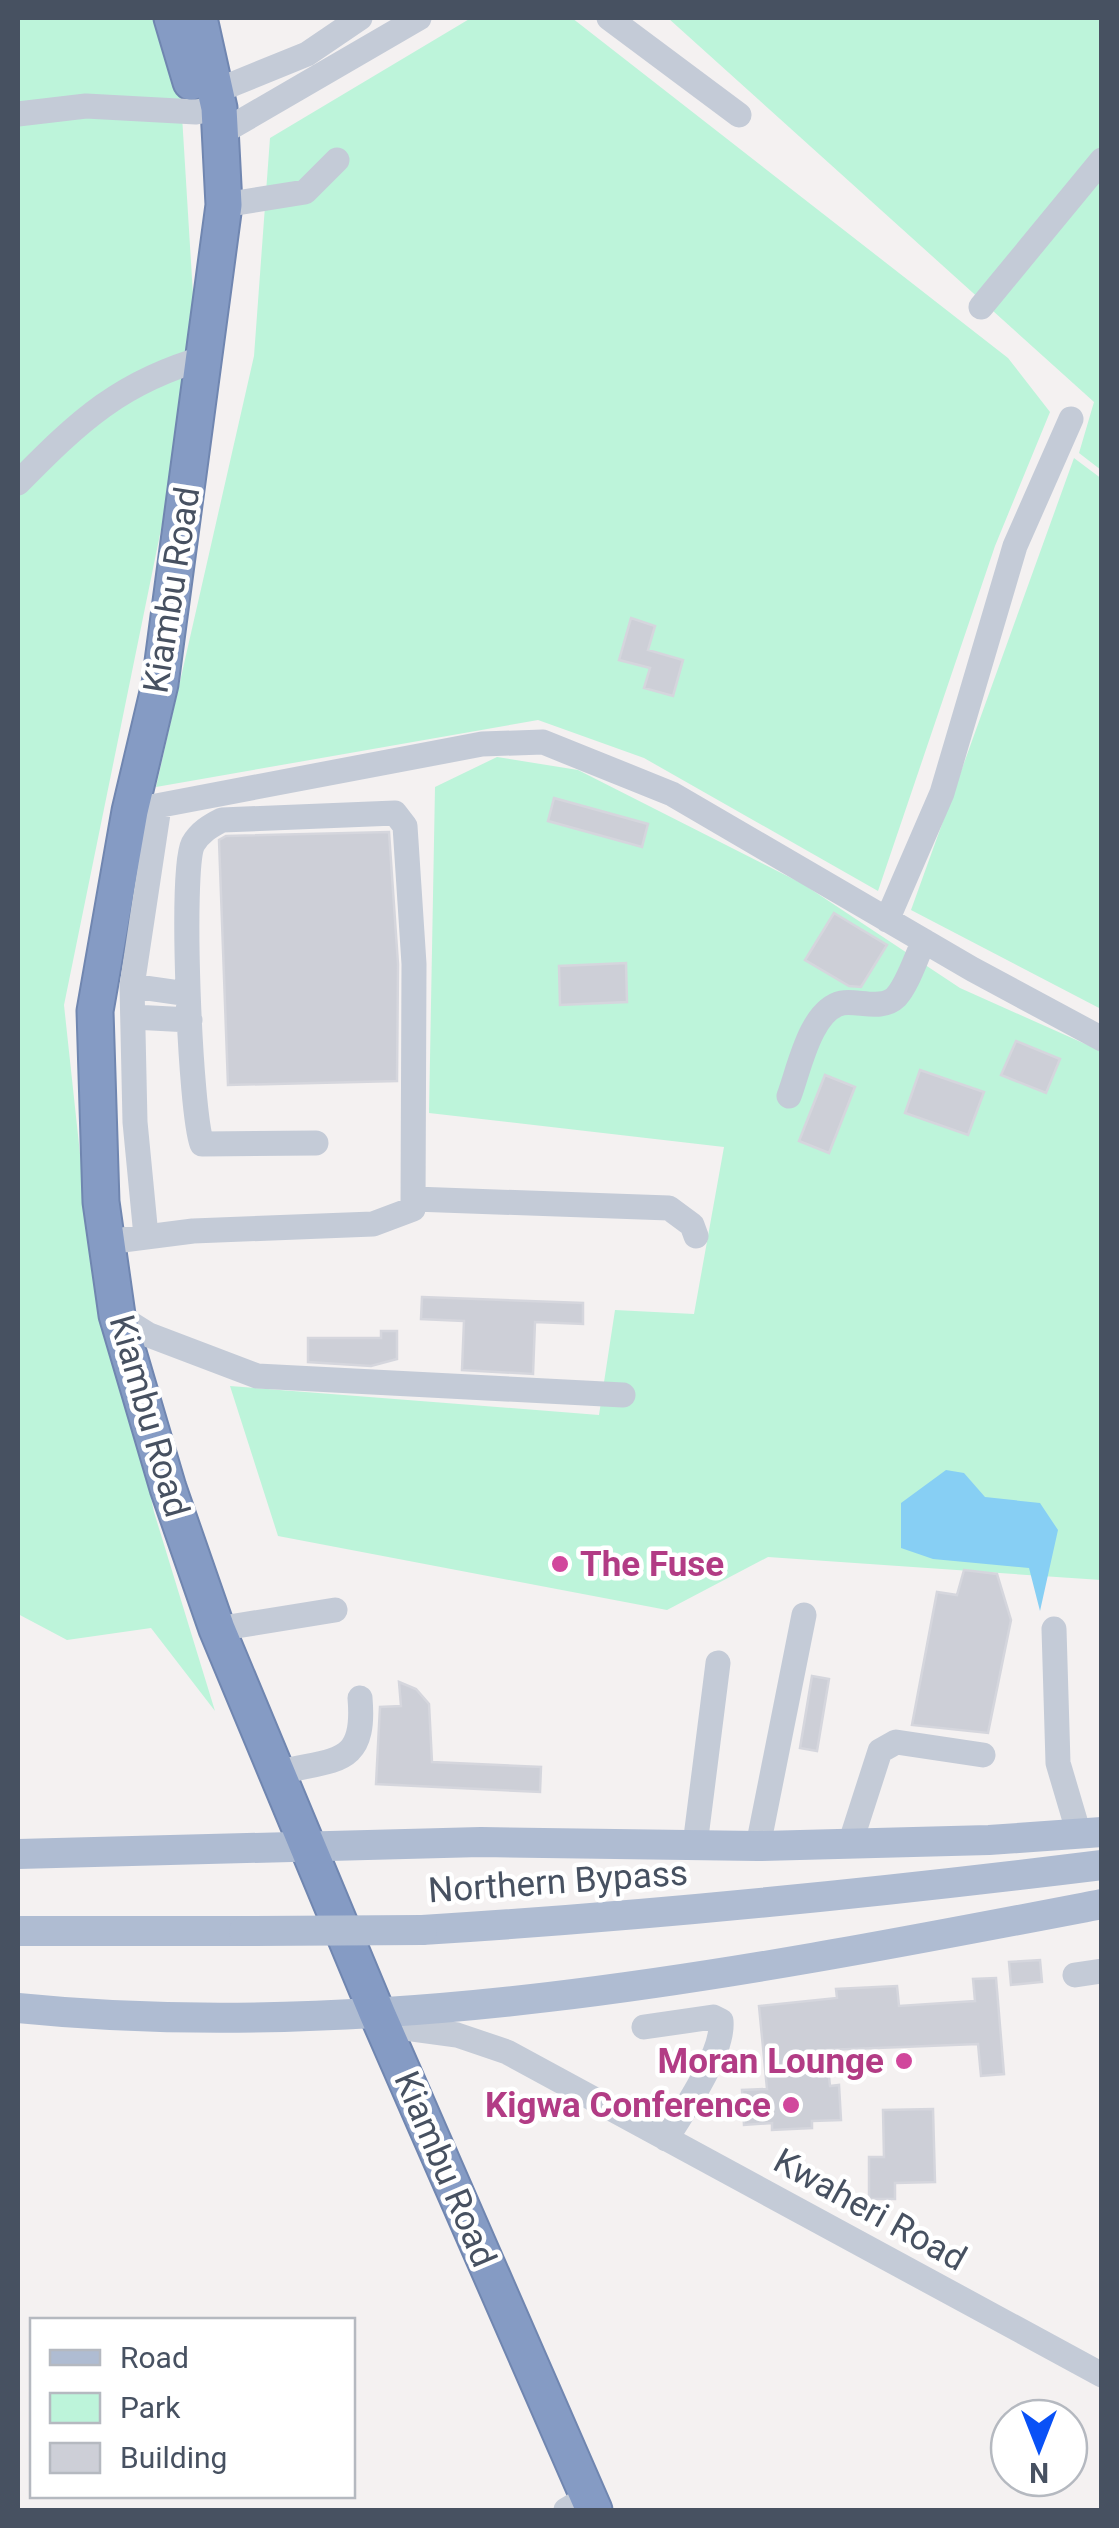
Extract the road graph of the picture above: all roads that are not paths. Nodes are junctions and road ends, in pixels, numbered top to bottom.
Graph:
1 (172, 18) edge
2 (199, 18) edge
3 (360, 18) edge
4 (419, 18) edge
5 (609, 18) edge
6 (213, 111) junction
7 (18, 114) edge
8 (739, 115) dead end
9 (338, 160) dead end
10 (1102, 160) edge
11 (224, 206) junction
12 (216, 250) junction
13 (981, 308) dead end
14 (208, 357) junction
15 (1072, 419) dead end
16 (18, 482) edge
17 (144, 809) junction
18 (887, 920) junction
19 (924, 941) junction
20 (132, 986) junction
21 (189, 1007) junction
22 (133, 1017) junction
23 (1102, 1038) edge
24 (789, 1096) dead end
25 (316, 1143) dead end
26 (414, 1199) junction
27 (146, 1236) junction
28 (696, 1236) dead end
29 (106, 1242) junction
30 (117, 1315) junction
31 (623, 1395) dead end
32 (335, 1610) dead end
33 (804, 1615) dead end
34 (218, 1629) junction
35 (1054, 1630) dead end
36 (718, 1663) dead end
37 (360, 1698) dead end
38 (983, 1755) dead end
39 (277, 1773) junction
40 (1090, 1833) edge
41 (850, 1844) junction
42 (695, 1845) junction
43 (758, 1846) junction
44 (308, 1848) junction
45 (18, 1854) edge
46 (1102, 1864) edge
47 (1102, 1904) edge
48 (18, 1931) edge
49 (1102, 1972) edge
50 (1075, 1975) dead end
51 (18, 2008) edge
52 (380, 2019) junction
53 (644, 2027) dead end
54 (666, 2139) junction
55 (1102, 2376) edge
56 (583, 2506) edge

1 - 6 highway, Kiambu Road
2 - 6 highway, Kiambu Road
3 - 6 street
4 - 6 street
5 - 8 street
6 - 7 street
6 - 11 highway, Kiambu Road
6 - 12 highway, Kiambu Road
9 - 11 street
10 - 13 street
11 - 12 highway, Kiambu Road
12 - 14 highway, Kiambu Road
14 - 16 street
14 - 17 highway, Kiambu Road
15 - 18 street
17 - 18 street
17 - 20 street
17 - 29 highway, Kiambu Road
18 - 19 street
19 - 23 street
19 - 24 street
20 - 21 street
20 - 22 street
21 - 22 street
21 - 25 street
21 - 26 street
22 - 27 street
26 - 27 street
26 - 28 street
27 - 29 street
29 - 30 highway, Kiambu Road
30 - 31 street
30 - 34 highway, Kiambu Road
32 - 34 street
33 - 43 street
34 - 39 highway, Kiambu Road
35 - 40 street
36 - 42 street
37 - 39 street
38 - 41 street
39 - 44 highway, Kiambu Road
40 - 41 main road
41 - 43 main road
42 - 43 main road
42 - 44 main road
44 - 45 main road
44 - 52 highway, Kiambu Road
46 - 48 main road, Northern Bypass, bridge
47 - 52 main road
49 - 50 street
51 - 52 main road
52 - 54 street, Kwaheri Road
52 - 56 highway, Kiambu Road
53 - 54 street
54 - 55 street, Kwaheri Road

